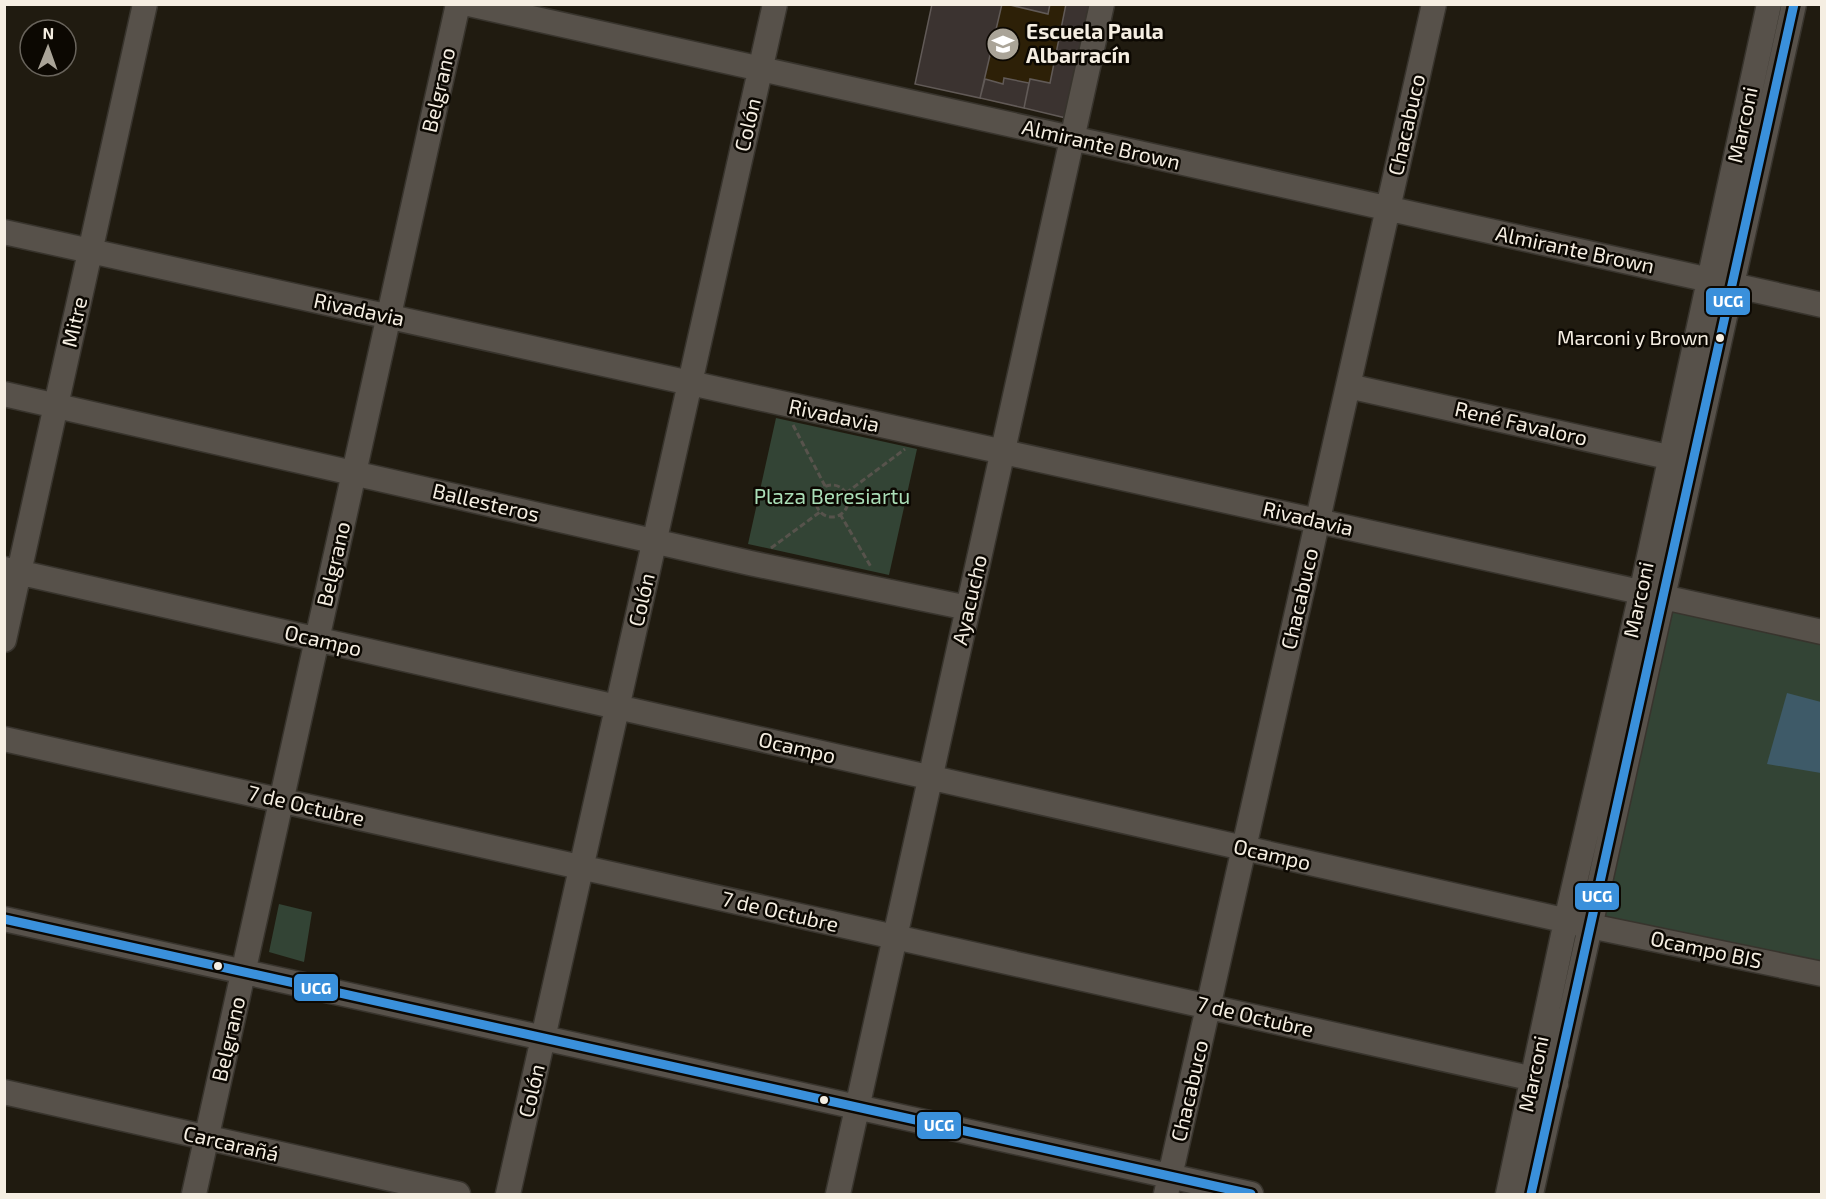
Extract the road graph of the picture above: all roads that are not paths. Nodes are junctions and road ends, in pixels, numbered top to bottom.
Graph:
1 (145, 4) edge
2 (458, 4) edge
3 (469, 4) edge
4 (775, 4) edge
5 (1102, 4) edge
6 (1434, 4) edge
7 (1769, 4) edge
8 (1794, 4) edge
9 (760, 69) junction
10 (1072, 138) junction
11 (1388, 209) junction
12 (4, 232) edge
13 (90, 251) junction
14 (1708, 280) junction
15 (1732, 285) junction
16 (1821, 305) edge
17 (389, 316) junction
18 (690, 383) junction
19 (1348, 386) junction
20 (4, 394) edge
21 (56, 407) junction
22 (1003, 452) junction
23 (1669, 457) junction
24 (1693, 462) junction
25 (354, 474) junction
26 (1318, 521) junction
27 (655, 541) junction
28 (12, 571) edge
29 (1652, 596) junction
30 (968, 608) junction
31 (1821, 632) edge
32 (4, 640) edge
33 (318, 640) junction
34 (618, 707) junction
35 (4, 739) edge
36 (930, 778) junction
37 (282, 801) junction
38 (1244, 848) junction
39 (582, 867) junction
40 (4, 919) edge
41 (1566, 921) junction
42 (1590, 926) junction
43 (895, 937) junction
44 (244, 972) junction
45 (1821, 974) edge
46 (1209, 1007) junction
47 (543, 1038) junction
48 (1545, 1081) junction
49 (4, 1092) edge
50 (857, 1108) junction
51 (207, 1138) junction
52 (1168, 1186) edge
53 (195, 1194) edge
54 (458, 1194) edge
55 (508, 1194) edge
56 (838, 1194) edge
57 (1251, 1194) edge
58 (1508, 1194) edge
59 (1531, 1194) edge

1 - 13 street, Mitre
2 - 17 street, Belgrano
3 - 9 street, Almirante Brown
4 - 9 street, Colón
5 - 10 street, Ayacucho
6 - 11 street, Chacabuco
7 - 14 street, Marconi
8 - 15 street, Marconi
9 - 10 street, Almirante Brown
9 - 18 street, Colón
10 - 11 street, Almirante Brown
10 - 22 street, Ayacucho
11 - 14 street, Almirante Brown
11 - 19 street, Chacabuco
12 - 13 street, Rivadavia
13 - 17 street, Rivadavia
13 - 21 street, Mitre
14 - 15 street, Almirante Brown
14 - 23 street, Marconi
15 - 16 street, Almirante Brown
15 - 24 street, Marconi
17 - 18 street, Rivadavia
17 - 25 street, Belgrano
18 - 22 street, Rivadavia
18 - 27 street, Colón
19 - 23 street, René Favaloro
19 - 26 street, Chacabuco
20 - 21 street, Ballesteros
21 - 25 street, Ballesteros
21 - 28 street, Mitre
22 - 26 street, Rivadavia
22 - 30 street, Ayacucho
23 - 24 street, René Favaloro
23 - 29 street, Marconi
24 - 29 street, Marconi
25 - 27 street, Ballesteros
25 - 33 street, Belgrano
26 - 29 street, Rivadavia
26 - 38 street, Chacabuco
27 - 30 street, Ballesteros
27 - 34 street, Colón
28 - 32 street, Mitre
28 - 33 street, Ocampo
29 - 31 street, Rivadavia
29 - 41 street, Marconi
29 - 42 street, Marconi
30 - 36 street, Ayacucho
33 - 34 street, Ocampo
33 - 37 street, Belgrano
34 - 36 street, Ocampo
34 - 39 street, Colón
35 - 37 street, 7 de Octubre
36 - 38 street, Ocampo
36 - 43 street, Ayacucho
37 - 39 street, 7 de Octubre
37 - 44 street, Belgrano
38 - 41 street, Ocampo
38 - 46 street, Chacabuco
39 - 43 street, 7 de Octubre
39 - 47 street, Colón
40 - 44 street
41 - 42 street, Ocampo
41 - 48 street, Marconi
42 - 45 street, Ocampo BIS
42 - 48 street, Marconi
43 - 46 street, 7 de Octubre
43 - 50 street, Ayacucho
44 - 47 street
44 - 51 street, Belgrano
46 - 48 street, 7 de Octubre
46 - 52 street, Chacabuco
47 - 50 street
47 - 55 street, Colón
48 - 58 street, Marconi
48 - 59 street, Marconi
49 - 51 street, Carcarañá
50 - 52 street
50 - 56 street, Ayacucho
51 - 53 street, Belgrano
51 - 54 street, Carcarañá
52 - 57 street

